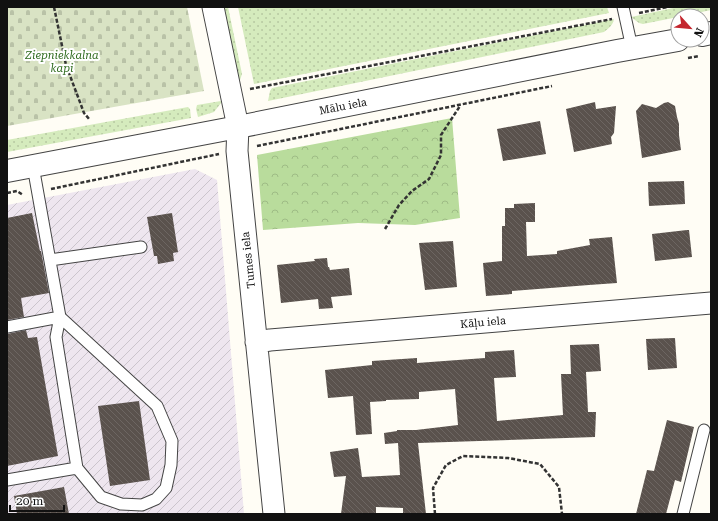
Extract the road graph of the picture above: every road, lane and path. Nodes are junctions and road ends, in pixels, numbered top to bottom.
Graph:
1 (54, 7) edge
2 (213, 7) edge
3 (668, 7) edge
4 (624, 12) edge
5 (632, 48) junction
6 (682, 49) edge
7 (559, 85) dead end
8 (248, 89) dead end
9 (460, 106) junction
10 (90, 120) dead end
11 (238, 128) junction
12 (237, 151) junction
13 (33, 166) junction
14 (7, 171) edge
15 (38, 192) junction
16 (7, 193) edge
17 (385, 229) dead end
18 (141, 247) dead end
19 (50, 260) junction
20 (711, 303) edge
21 (60, 317) junction
22 (7, 327) edge
23 (256, 342) junction
24 (704, 430) dead end
25 (77, 468) junction
26 (7, 480) edge
27 (274, 514) edge
28 (435, 514) edge
29 (562, 514) edge
30 (683, 514) edge

1 - 10 path
2 - 11 street, Tumes iela
3 - 4 path
4 - 5 lane
4 - 8 path
5 - 6 street, Mālu iela
5 - 11 street, Mālu iela
7 - 9 path
9 - 12 path
9 - 17 path
11 - 12 street, Tumes iela
11 - 13 street, Mālu iela
12 - 15 path
12 - 23 street, Tumes iela
13 - 14 street, Mālu iela
13 - 15 lane
15 - 16 path
15 - 19 lane
18 - 19 lane
19 - 21 lane
20 - 23 street, Kāļu iela
21 - 22 lane
21 - 25 lane
21 - 25 lane
23 - 27 street, Tumes iela
24 - 30 lane
25 - 26 lane
28 - 29 path

